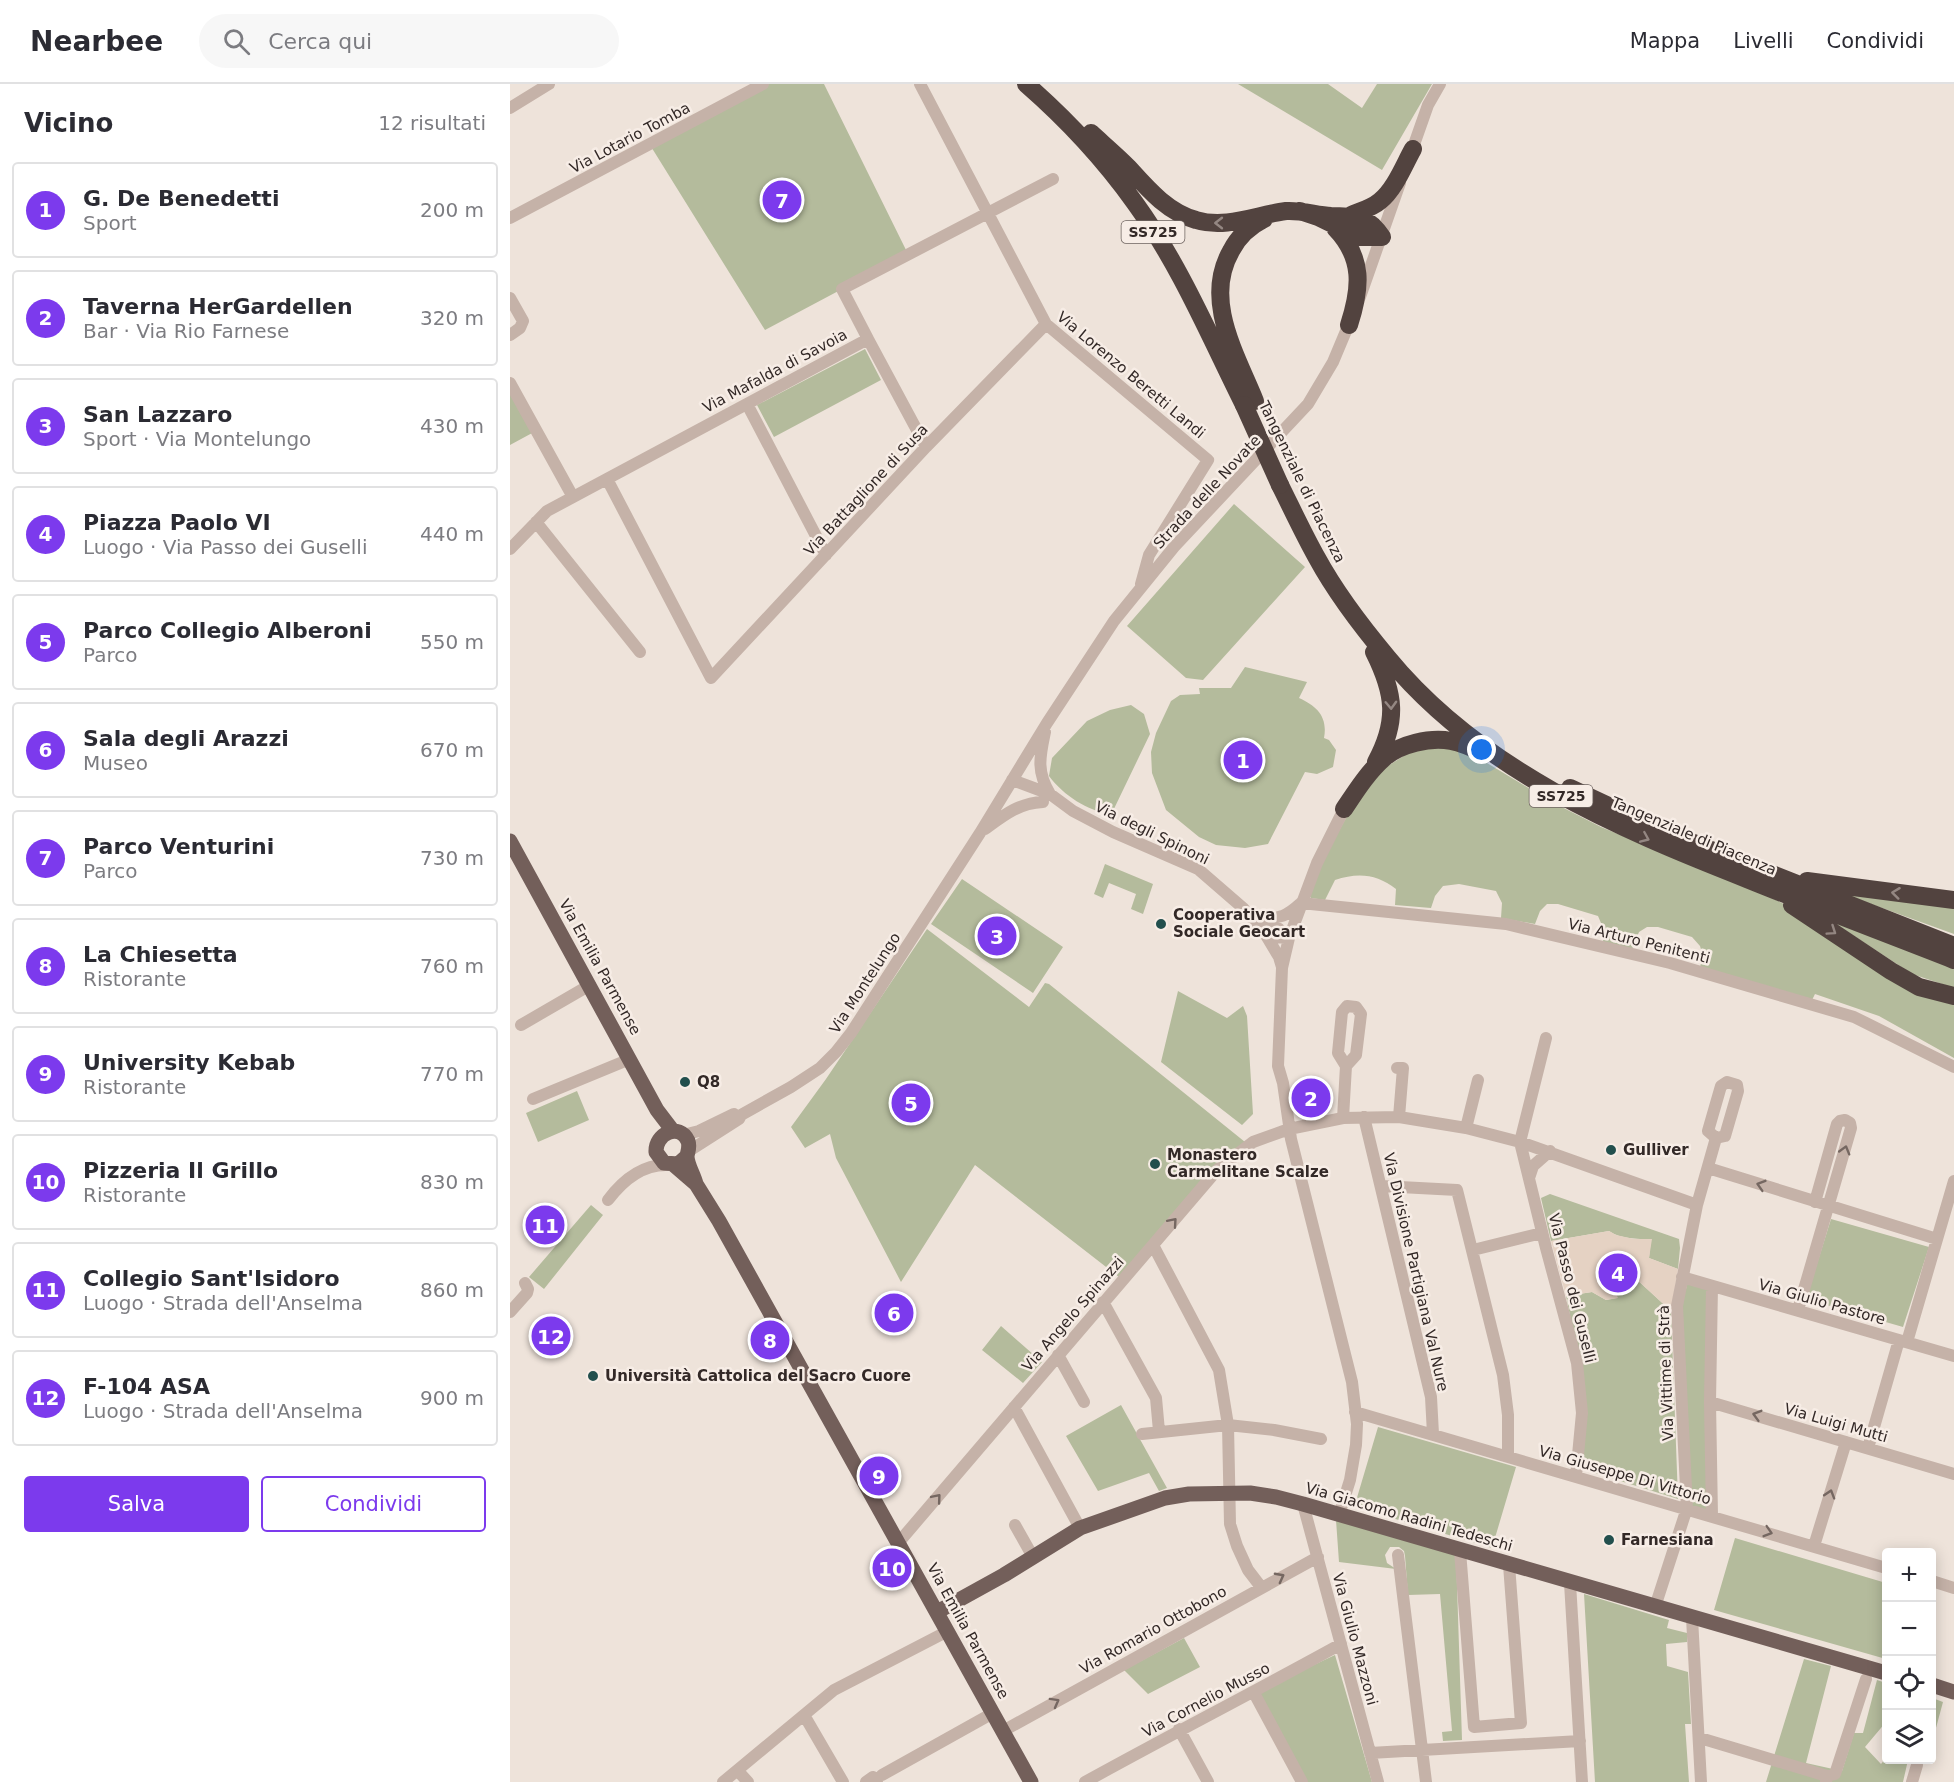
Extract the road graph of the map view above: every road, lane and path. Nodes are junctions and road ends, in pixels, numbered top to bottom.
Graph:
1 (549, 84) edge
2 (763, 84) edge
3 (920, 84) edge
4 (1026, 84) edge
5 (1043, 84) edge
6 (1440, 84) edge
7 (510, 108) edge
8 (1091, 133) junction
9 (1413, 149) junction
10 (1053, 179) dead end
11 (1300, 211) junction
12 (988, 213) junction
13 (1276, 213) junction
14 (1351, 215) junction
15 (510, 218) edge
16 (1332, 224) junction
17 (1382, 237) junction
18 (510, 298) edge
19 (1046, 324) junction
20 (1349, 326) junction
21 (510, 334) edge
22 (868, 339) junction
23 (510, 384) edge
24 (1249, 403) junction
25 (747, 404) junction
26 (926, 447) junction
27 (607, 479) junction
28 (1285, 482) junction
29 (573, 497) junction
30 (536, 522) junction
31 (510, 549) edge
32 (826, 555) junction
33 (1140, 588) junction
34 (1353, 614) junction
35 (640, 652) dead end
36 (1047, 723) junction
37 (1373, 770) junction
38 (1517, 770) junction
39 (1012, 780) junction
40 (1046, 798) junction
41 (1344, 809) joint
42 (980, 833) junction
43 (510, 841) edge
44 (1769, 881) junction
45 (1954, 900) edge
46 (1301, 903) junction
47 (1243, 908) junction
48 (1259, 916) junction
49 (1262, 930) junction
50 (1289, 938) junction
51 (1954, 946) edge
52 (1954, 960) edge
53 (1282, 968) junction
54 (590, 985) junction
55 (1954, 996) edge
56 (521, 1025) dead end
57 (1546, 1038) dead end
58 (630, 1059) junction
59 (1347, 1066) dead end
60 (1954, 1067) edge
61 (1397, 1068) dead end
62 (1478, 1080) dead end
63 (534, 1099) dead end
64 (657, 1110) junction
65 (741, 1115) junction
66 (1364, 1117) junction
67 (1399, 1117) junction
68 (1343, 1118) junction
69 (1466, 1128) junction
70 (1289, 1129) junction
71 (678, 1133) junction
72 (1716, 1138) dead end
73 (1520, 1142) junction
74 (657, 1143) junction
75 (1550, 1151) junction
76 (688, 1153) junction
77 (671, 1165) junction
78 (1708, 1168) junction
79 (641, 1170) junction
80 (1529, 1179) junction
81 (1954, 1181) edge
82 (696, 1184) junction
83 (1381, 1186) junction
84 (608, 1200) dead end
85 (1815, 1202) junction
86 (1697, 1204) junction
87 (1828, 1206) junction
88 (1542, 1233) junction
89 (1937, 1239) junction
90 (1153, 1245) junction
91 (1473, 1250) junction
92 (1682, 1277) junction
93 (525, 1283) dead end
94 (1712, 1286) junction
95 (1103, 1302) junction
96 (1798, 1310) junction
97 (510, 1312) edge
98 (1903, 1341) junction
99 (1058, 1355) junction
100 (1954, 1356) edge
101 (1084, 1402) dead end
102 (1710, 1402) junction
103 (1014, 1407) junction
104 (1355, 1412) junction
105 (1228, 1425) junction
106 (1159, 1431) junction
107 (1142, 1434) dead end
108 (1433, 1434) junction
109 (1321, 1439) dead end
110 (1846, 1442) junction
111 (1868, 1448) junction
112 (1508, 1456) junction
113 (1954, 1474) edge
114 (1576, 1476) junction
115 (1229, 1493) junction
116 (1303, 1504) junction
117 (1687, 1508) junction
118 (1339, 1515) junction
119 (1712, 1516) junction
120 (1016, 1525) dead end
121 (1080, 1528) junction
122 (899, 1542) junction
123 (1814, 1546) junction
124 (1460, 1551) junction
125 (1398, 1555) dead end
126 (1033, 1557) junction
127 (1318, 1557) junction
128 (1509, 1565) junction
129 (1882, 1566) edge
130 (1936, 1582) edge
131 (1570, 1583) junction
132 (1261, 1587) junction
133 (1954, 1588) edge
134 (1655, 1607) junction
135 (937, 1612) junction
136 (1692, 1618) junction
137 (948, 1631) junction
138 (1341, 1644) junction
139 (1882, 1671) edge
140 (1866, 1679) dead end
141 (1936, 1686) edge
142 (1954, 1692) edge
143 (1254, 1693) junction
144 (993, 1713) junction
145 (804, 1715) junction
146 (1500, 1725) junction
147 (1179, 1730) junction
148 (1003, 1731) junction
149 (1700, 1738) junction
150 (1580, 1741) junction
151 (1502, 1745) junction
152 (1422, 1750) junction
153 (1370, 1753) junction
154 (1917, 1765) dead end
155 (738, 1771) junction
156 (880, 1778) edge
157 (1827, 1779) edge
158 (723, 1782) edge
159 (748, 1782) edge
160 (843, 1782) edge
161 (866, 1782) edge
162 (1031, 1782) edge
163 (1085, 1782) edge
164 (1208, 1782) edge
165 (1302, 1782) edge
166 (1378, 1782) edge
167 (1426, 1782) edge
168 (1582, 1782) edge
169 (1701, 1782) edge
170 (1912, 1782) edge

1 - 7 street
2 - 15 street, Via Lotario Tomba
3 - 12 street, Via Lorenzo Beretti Landi
4 - 24 highway, Tangenziale di Piacenza / SS725
5 - 8 highway, Tangenziale di Piacenza / SS725
6 - 9 street, Strada delle Novate
13 -> 8 highway
8 - 24 highway, Tangenziale di Piacenza / SS725
9 - 14 highway
9 - 17 street, Strada delle Novate
10 - 12 street, Via Mafalda di Savoia
11 - 13 highway
11 - 14 highway
11 - 16 highway
12 - 19 street, Via Lorenzo Beretti Landi
12 - 22 street, Via Mafalda di Savoia
13 - 24 highway
14 - 17 highway
16 - 17 highway
16 - 20 highway
17 - 20 street, Strada delle Novate
18 - 21 street
19 - 26 street, Via Battaglione di Susa
19 - 33 street, Via Lorenzo Beretti Landi
20 - 33 street, Strada delle Novate
22 - 25 street, Via Mafalda di Savoia
22 - 26 street
23 - 29 street
24 - 28 highway, Tangenziale di Piacenza / SS725
25 - 27 street, Via Mafalda di Savoia
25 - 32 street
26 - 32 street, Via Battaglione di Susa
27 - 29 street, Via Mafalda di Savoia
27 - 32 street, Via Battaglione di Susa
28 - 34 highway, Tangenziale di Piacenza / SS725
28 - 44 highway, Tangenziale di Piacenza / SS725
29 - 30 street, Via Mafalda di Savoia
30 - 31 street, Via Mafalda di Savoia
30 - 35 street
33 - 36 street, Strada delle Novate
34 -> 37 highway
34 - 38 highway, Tangenziale di Piacenza / SS725
36 - 39 street, Strada delle Novate
36 - 40 street
37 - 38 highway
37 - 41 highway
38 -> 44 highway, Tangenziale di Piacenza / SS725
39 - 40 street, Via degli Spinoni
39 - 42 street, Strada delle Novate
40 - 42 street
40 - 47 street, Via degli Spinoni
41 - 46 street
42 - 65 street, Via Montelungo
43 - 54 main road, Via Emilia Parmense
45 -> 44 highway
44 - 51 highway, Tangenziale di Piacenza / SS725
44 - 52 highway, Tangenziale di Piacenza / SS725
44 -> 55 highway
46 - 48 street
46 - 50 street
46 - 60 street, Via Arturo Penitenti
47 - 48 street, Via degli Spinoni
47 - 49 street, Via degli Spinoni
48 - 50 street, Via degli Spinoni
49 - 50 street
49 - 53 street, Via degli Spinoni
50 - 53 street
53 - 70 street
54 - 56 street
54 - 58 main road, Via Emilia Parmense
57 - 73 street, Via Passo dei Guselli
58 - 63 street
58 - 64 main road, Via Emilia Parmense
59 - 68 street
61 - 67 street
62 - 69 street
64 - 71 main road, Via Emilia Parmense
64 - 74 main road, Via Emilia Parmense
65 - 71 street, Via Montelungo
65 - 76 street, Via Montelungo
66 - 67 street, Via Angelo Spinazzi
66 - 68 street, Via Angelo Spinazzi
66 - 83 street, Via Divisione Partigiana Val Nure
67 - 69 street, Via Angelo Spinazzi
68 - 70 street, Via Angelo Spinazzi
69 - 73 street, Via Angelo Spinazzi
90 -> 70 street, Via Angelo Spinazzi
70 - 104 street
71 - 74 main road
71 - 76 main road, Via Emilia Parmense
72 - 78 street, Via Vittime di Strà
73 - 75 street, Via Angelo Spinazzi
73 - 80 street, Via Passo dei Guselli
74 - 77 main road, Via Emilia Parmense
74 - 79 street
75 - 80 street
75 - 86 street, Via Angelo Spinazzi
76 - 77 main road
76 - 82 main road, Via Emilia Parmense
77 - 79 street
77 - 82 main road, Via Emilia Parmense
85 -> 78 street
78 - 86 street, Via Vittime di Strà
79 - 84 street
80 - 88 street, Via Passo dei Guselli
81 - 89 street
82 - 122 main road, Via Emilia Parmense
83 - 91 street
83 - 108 street, Via Divisione Partigiana Val Nure
85 - 87 street
87 -> 85 street
86 - 92 street, Via Vittime di Strà
87 - 89 street
87 - 96 street
88 - 91 street
88 - 114 street, Via Passo dei Guselli
89 - 98 street
90 - 95 street, Via Angelo Spinazzi
90 - 105 street
91 - 112 street
92 - 94 street, Via Giulio Pastore
92 - 117 street, Via Vittime di Strà
93 - 97 street
94 - 96 street, Via Giulio Pastore
94 - 102 street
95 - 99 street, Via Angelo Spinazzi
95 - 106 street
96 - 98 street, Via Giulio Pastore
98 - 100 street, Via Giulio Pastore
98 - 111 street
99 - 101 street
99 - 103 street, Via Angelo Spinazzi
110 -> 102 street, Via Luigi Mutti
102 - 119 street
103 - 121 street
122 -> 103 street, Via Angelo Spinazzi
104 - 108 street, Via Giuseppe Di Vittorio
104 - 118 street
105 - 106 street
105 - 109 street
105 - 115 street
106 - 107 street
108 - 112 street, Via Giuseppe Di Vittorio
110 - 111 street, Via Luigi Mutti
123 -> 110 street
111 - 113 street, Via Luigi Mutti
112 - 114 street, Via Giuseppe Di Vittorio
114 - 117 street, Via Giuseppe Di Vittorio
115 - 116 main road, Via Giacomo Radini Tedeschi
115 - 121 main road, Via Giacomo Radini Tedeschi
115 - 132 street
116 - 118 main road, Via Giacomo Radini Tedeschi
116 - 127 street, Via Giulio Mazzoni
117 - 119 street, Via Giuseppe Di Vittorio
117 - 134 street, Via Vittime di Strà
118 - 124 main road, Via Giacomo Radini Tedeschi
119 -> 123 street, Via Giuseppe Di Vittorio
120 - 126 street
121 - 126 main road, Via Giacomo Radini Tedeschi
122 - 135 main road, Via Emilia Parmense
123 - 129 street, Via Giuseppe Di Vittorio
124 - 128 main road, Via Giacomo Radini Tedeschi
124 - 146 street
125 - 152 street
126 - 135 main road, Via Giacomo Radini Tedeschi
132 -> 127 street, Via Romario Ottobono
127 - 138 street, Via Giulio Mazzoni
128 - 131 main road, Via Giacomo Radini Tedeschi
128 - 146 street
130 - 133 street
131 - 134 main road, Via Giacomo Radini Tedeschi
131 - 150 street
148 -> 132 street, Via Romario Ottobono
134 - 136 main road, Via Giacomo Radini Tedeschi
135 - 137 main road, Via Emilia Parmense
136 - 139 main road, Via Giacomo Radini Tedeschi
136 - 149 street
137 - 144 main road, Via Emilia Parmense
137 - 145 street
138 - 143 street, Via Cornelio Musso
138 - 153 street, Via Giulio Mazzoni
140 - 157 street
141 - 142 main road
143 - 147 street, Via Cornelio Musso
143 - 165 street
144 - 148 main road, Via Emilia Parmense
144 - 156 street
145 - 155 street
145 - 160 street
146 - 151 street
147 - 163 street, Via Cornelio Musso
147 - 164 street
148 - 162 main road, Via Emilia Parmense
149 - 157 street
149 - 169 street
150 - 151 street
150 - 168 street
151 - 152 street
152 - 153 street
152 - 167 street
153 - 166 street, Via Giulio Mazzoni
154 - 170 street
155 - 158 street
155 - 159 street
156 - 161 street

